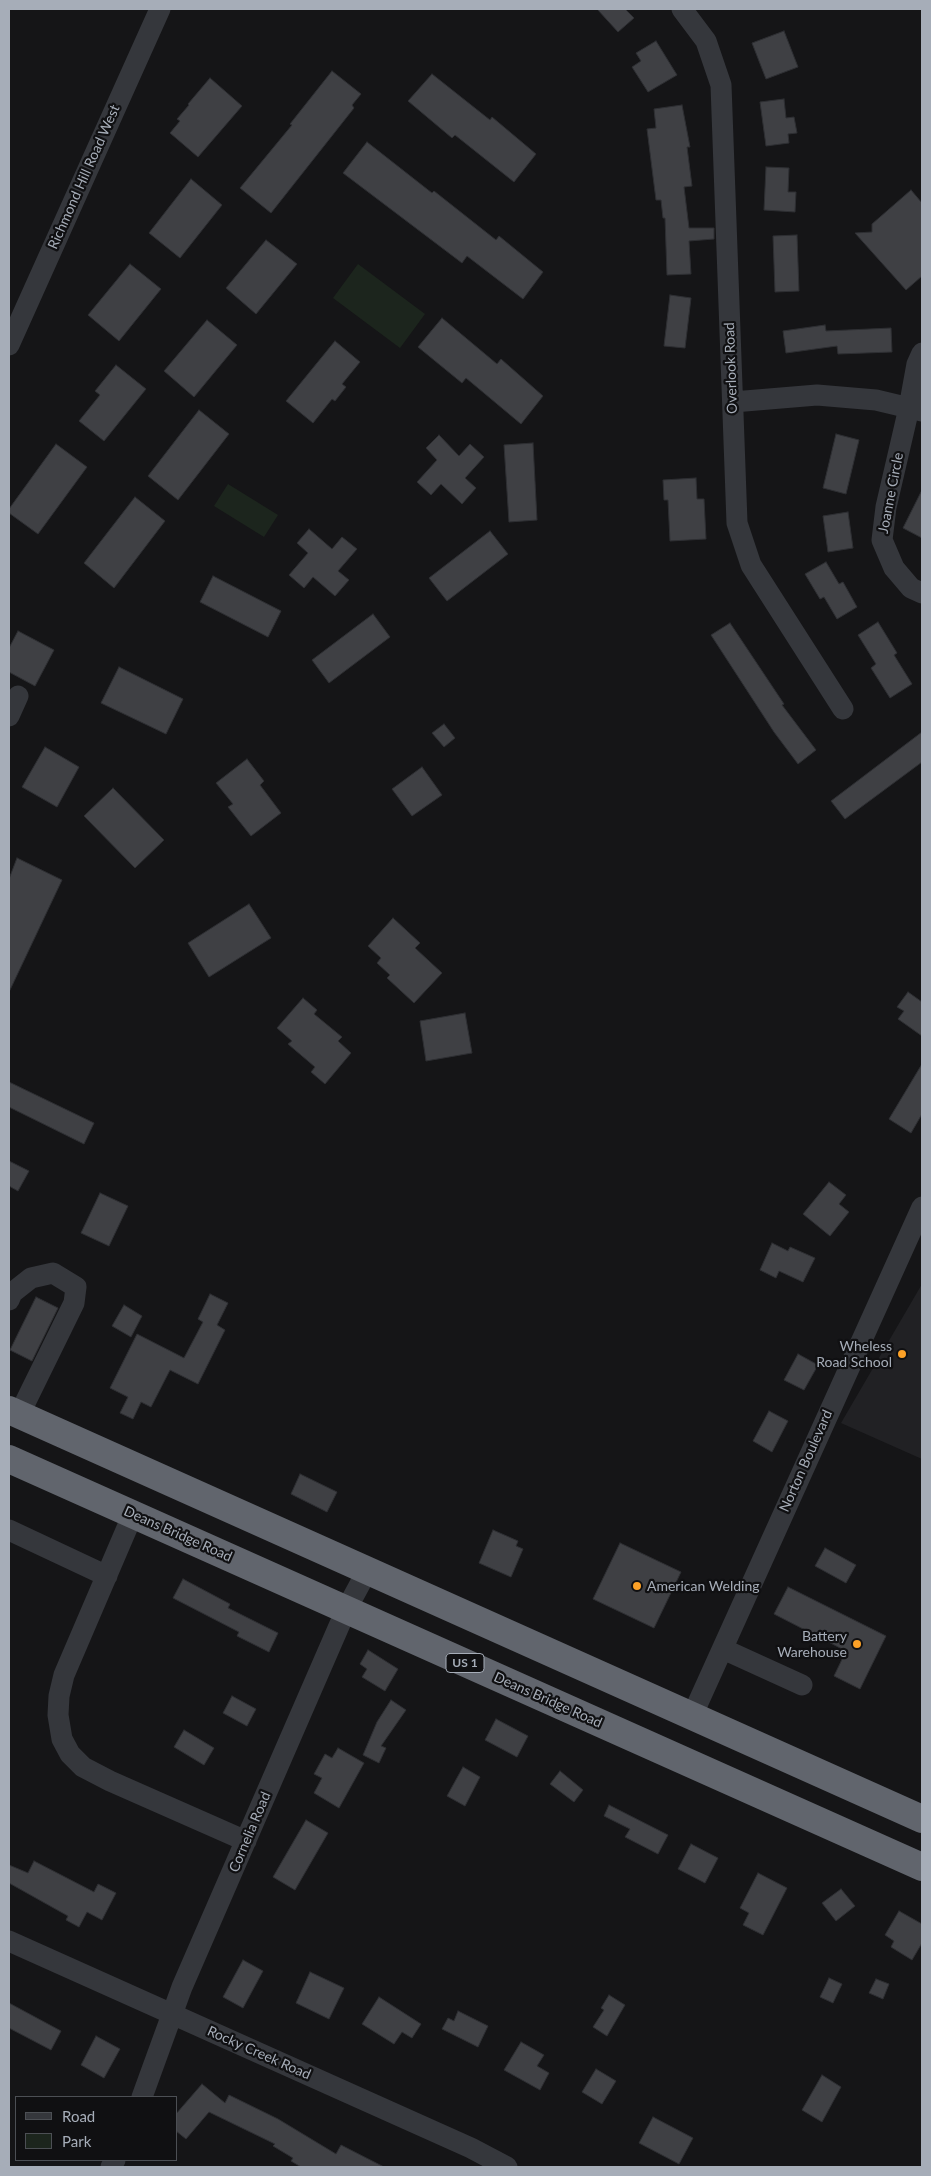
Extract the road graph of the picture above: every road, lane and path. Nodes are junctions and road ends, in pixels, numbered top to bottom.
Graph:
1 (160, 9) edge
2 (682, 9) edge
3 (9, 345) edge
4 (922, 353) edge
5 (732, 402) junction
6 (916, 410) edge
7 (922, 592) edge
8 (18, 696) dead end
9 (843, 708) dead end
10 (9, 716) edge
11 (922, 1207) edge
12 (9, 1300) edge
13 (14, 1413) edge
14 (9, 1458) edge
15 (134, 1514) junction
16 (9, 1530) edge
17 (367, 1571) junction
18 (107, 1576) junction
19 (346, 1610) junction
20 (723, 1648) junction
21 (802, 1685) dead end
22 (692, 1716) junction
23 (922, 1818) edge
24 (246, 1841) junction
25 (922, 1867) edge
26 (9, 1941) edge
27 (172, 2014) junction
28 (142, 2096) edge
29 (507, 2167) edge

1 - 3 street, Richmond Hill Road West
2 - 5 street, Overlook Road
4 - 6 street, Joanne Circle
5 - 6 street
5 - 9 street, Overlook Road
6 - 7 street, Joanne Circle
8 - 10 street
11 - 20 street, Norton Boulevard
12 - 13 street
13 - 17 highway
14 - 15 highway, Deans Bridge Road / US 1
15 - 18 street
15 - 19 highway, Deans Bridge Road / US 1
16 - 18 street
17 - 19 street, Cornelia Road
17 - 22 highway
18 - 24 street
19 - 24 street, Cornelia Road
19 - 25 highway, Deans Bridge Road / US 1
20 - 21 street
20 - 22 street, Norton Boulevard
22 - 23 highway
24 - 27 street, Cornelia Road
26 - 27 street, Rocky Creek Road
27 - 28 street, Cornelia Road
27 - 29 street, Rocky Creek Road

